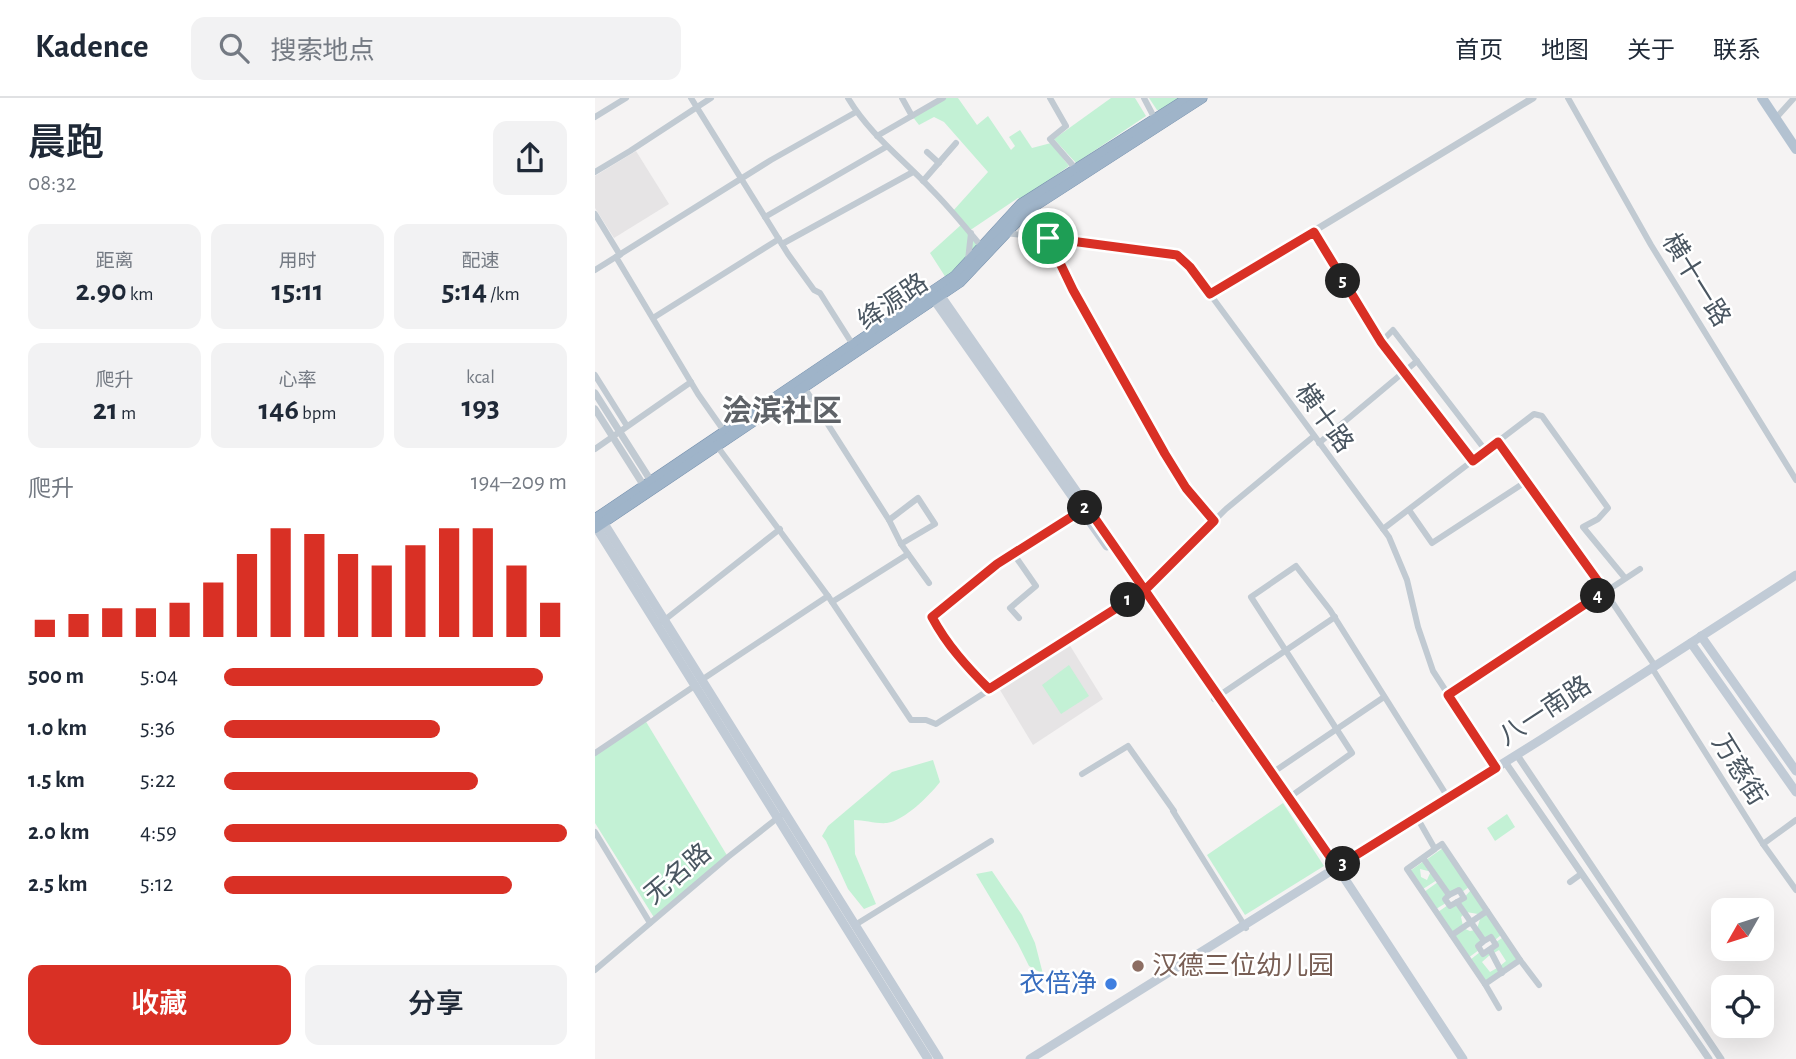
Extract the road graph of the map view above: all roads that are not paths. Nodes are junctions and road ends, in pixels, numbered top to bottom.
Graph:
1 (626, 98) edge
2 (691, 98) edge
3 (711, 98) edge
4 (848, 98) edge
5 (902, 98) edge
6 (943, 98) edge
7 (1050, 98) edge
8 (1144, 98) edge
9 (1188, 98) edge
10 (1202, 98) edge
11 (1533, 98) edge
12 (1567, 98) edge
13 (1762, 98) edge
14 (1794, 98) edge
15 (697, 107) junction
16 (856, 112) junction
17 (912, 116) junction
18 (595, 117) edge
19 (1776, 118) junction
20 (1155, 119) junction
21 (877, 136) junction
22 (956, 143) dead end
23 (886, 147) junction
24 (1796, 149) edge
25 (927, 152) dead end
26 (939, 163) junction
27 (1076, 169) junction
28 (595, 172) edge
29 (913, 172) junction
30 (741, 180) junction
31 (923, 181) junction
32 (595, 214) edge
33 (765, 216) junction
34 (1314, 232) junction
35 (971, 233) junction
36 (1005, 233) junction
37 (1048, 238) junction
38 (781, 242) junction
39 (982, 247) junction
40 (618, 256) junction
41 (968, 262) junction
42 (595, 270) edge
43 (935, 294) junction
44 (1210, 294) junction
45 (653, 318) junction
46 (1381, 342) junction
47 (853, 345) junction
48 (1417, 361) junction
49 (1404, 373) junction
50 (595, 375) edge
51 (691, 382) junction
52 (803, 387) junction
53 (595, 393) edge
54 (595, 409) edge
55 (620, 431) junction
56 (724, 432) junction
57 (1314, 436) junction
58 (1498, 442) junction
59 (1319, 443) junction
60 (717, 446) junction
61 (595, 449) edge
62 (1486, 451) junction
63 (1473, 461) junction
64 (1796, 480) edge
65 (1527, 481) junction
66 (647, 483) junction
67 (1084, 508) junction
68 (1409, 510) junction
69 (889, 520) junction
70 (1214, 521) junction
71 (597, 523) edge
72 (780, 529) junction
73 (1383, 529) junction
74 (901, 544) junction
75 (908, 554) junction
76 (1013, 554) junction
77 (1640, 569) dead end
78 (1796, 577) edge
79 (1625, 578) junction
80 (929, 583) dead end
81 (1142, 591) junction
82 (1605, 591) junction
83 (830, 599) junction
84 (1335, 617) junction
85 (1019, 618) dead end
86 (661, 623) junction
87 (1702, 637) junction
88 (1692, 644) junction
89 (1285, 650) junction
90 (1654, 668) junction
91 (703, 681) junction
92 (989, 689) junction
93 (1448, 695) junction
94 (1216, 697) junction
95 (1384, 697) junction
96 (1336, 730) junction
97 (595, 753) edge
98 (1518, 756) junction
99 (1505, 763) junction
100 (1497, 769) junction
101 (1796, 771) edge
102 (1082, 774) dead end
103 (1270, 774) junction
104 (1796, 792) edge
105 (1287, 799) junction
106 (1449, 799) junction
107 (783, 814) junction
108 (1417, 819) junction
109 (1796, 820) edge
110 (595, 832) edge
111 (991, 841) dead end
112 (1763, 844) junction
113 (1433, 850) junction
114 (1423, 858) junction
115 (1337, 869) junction
116 (1581, 874) junction
117 (1570, 882) dead end
118 (1471, 887) junction
119 (1796, 890) edge
120 (1462, 894) junction
121 (1449, 899) junction
122 (1457, 902) junction
123 (1487, 911) junction
124 (1436, 912) junction
125 (1471, 922) junction
126 (650, 923) junction
127 (855, 925) junction
128 (1245, 926) junction
129 (1452, 935) junction
130 (1503, 935) junction
131 (1484, 941) junction
132 (1494, 942) junction
133 (1481, 950) junction
134 (1490, 950) junction
135 (1468, 960) junction
136 (1520, 961) junction
137 (595, 970) edge
138 (1502, 973) junction
139 (1485, 984) junction
140 (1539, 985) dead end
141 (1499, 1008) dead end
142 (928, 1059) edge
143 (939, 1059) edge
144 (1030, 1059) edge
145 (1038, 1059) edge
146 (1457, 1059) edge
147 (1463, 1059) edge
148 (1709, 1059) edge
149 (1721, 1059) edge

1 - 18 street
2 - 15 street
3 - 15 street
4 - 16 street
5 - 17 street
6 - 17 street
7 - 27 street
8 - 20 street
9 - 20 highway, 绛源路
10 - 36 highway, 绛源路
11 - 34 street
12 - 64 street, 横十一路
13 - 19 main road
14 - 19 street
15 - 28 street
15 - 30 street
16 - 21 street
16 - 30 street
17 - 21 street
19 - 24 main road
20 - 27 highway, 绛源路
21 - 23 street
22 - 26 street
23 - 29 street
23 - 33 street
25 - 26 street
26 - 31 street
27 - 39 highway, 绛源路
29 - 31 street
29 - 38 street
30 - 33 street
30 - 40 street
31 - 35 street
32 - 40 street
33 - 38 street
34 - 44 street
34 - 46 street
35 - 39 street
35 - 41 street
36 - 37 street, 横十路
36 - 43 highway, 绛源路
37 - 44 street, 横十路
37 - 70 street
38 - 45 street
38 - 47 street
39 - 41 highway, 绛源路
40 - 42 street
40 - 45 street
41 - 43 highway, 绛源路
43 - 47 highway, 绛源路
43 - 52 highway, 绛源路
43 - 67 main road
44 - 57 street, 横十路
45 - 51 street
46 - 48 street
46 - 49 street
47 - 56 highway, 绛源路
48 - 49 street
48 - 62 street
49 - 59 street
49 - 63 street
50 - 55 street
51 - 55 street
51 - 56 street
52 - 60 highway, 绛源路
52 - 69 street
53 - 55 street
54 - 55 street
55 - 61 street
55 - 66 street
56 - 66 highway, 绛源路
57 - 59 street, 横十路
57 - 70 street
58 - 62 street
58 - 65 street, 万慈街
58 - 79 street
59 - 73 street, 横十路
60 - 71 highway, 绛源路
60 - 72 street
62 - 63 street
63 - 68 street
65 - 68 street
65 - 82 street, 万慈街
66 - 71 highway, 绛源路
67 - 76 street
67 - 81 main road
68 - 73 street
69 - 74 street
69 - 74 street
70 - 81 street
71 - 86 main road
72 - 83 street
72 - 86 street
73 - 93 street, 横十路
74 - 75 street
75 - 80 street
75 - 83 street
76 - 85 street
76 - 92 street
77 - 79 street
78 - 87 main road, 八一南路
79 - 82 street
81 - 92 street
81 - 94 main road
82 - 90 street, 万慈街
82 - 93 street
83 - 91 street
83 - 92 street
84 - 89 street
84 - 89 street
84 - 95 street
86 - 91 main road
87 - 88 main road, 八一南路
87 - 101 main road
88 - 90 main road, 八一南路
88 - 104 main road
89 - 94 street
89 - 96 street
90 - 98 main road, 八一南路
90 - 112 street, 万慈街
91 - 97 street
91 - 107 main road
93 - 100 street, 横十路
94 - 103 main road
95 - 96 street
95 - 106 street
96 - 103 street
96 - 105 street
98 - 99 main road, 八一南路
98 - 149 street
99 - 100 main road, 八一南路
99 - 116 street
100 - 106 main road, 八一南路
102 - 128 street
103 - 105 main road
105 - 115 main road
106 - 108 main road, 八一南路
107 - 126 street, 无名路
107 - 127 main road
107 - 142 main road
108 - 113 street
108 - 115 main road, 八一南路
109 - 112 street
110 - 126 street
111 - 127 street
112 - 119 street, 万慈街
113 - 114 street
113 - 118 street
114 - 121 street
114 - 124 street
115 - 128 main road, 八一南路
115 - 146 main road
115 - 147 main road
116 - 117 street
116 - 148 street
118 - 120 street
118 - 123 street
120 - 121 street
120 - 122 street
121 - 122 street
121 - 124 street
122 - 125 street
123 - 125 street
123 - 130 street
124 - 129 street
125 - 129 street
125 - 131 street
126 - 137 street, 无名路
127 - 143 main road
128 - 144 main road, 八一南路
128 - 145 main road, 八一南路
129 - 135 street
130 - 132 street
130 - 136 street
131 - 132 street
131 - 133 street
132 - 134 street
133 - 134 street
133 - 135 street
134 - 138 street
135 - 139 street
136 - 138 street
136 - 140 street
138 - 139 street
139 - 141 street

